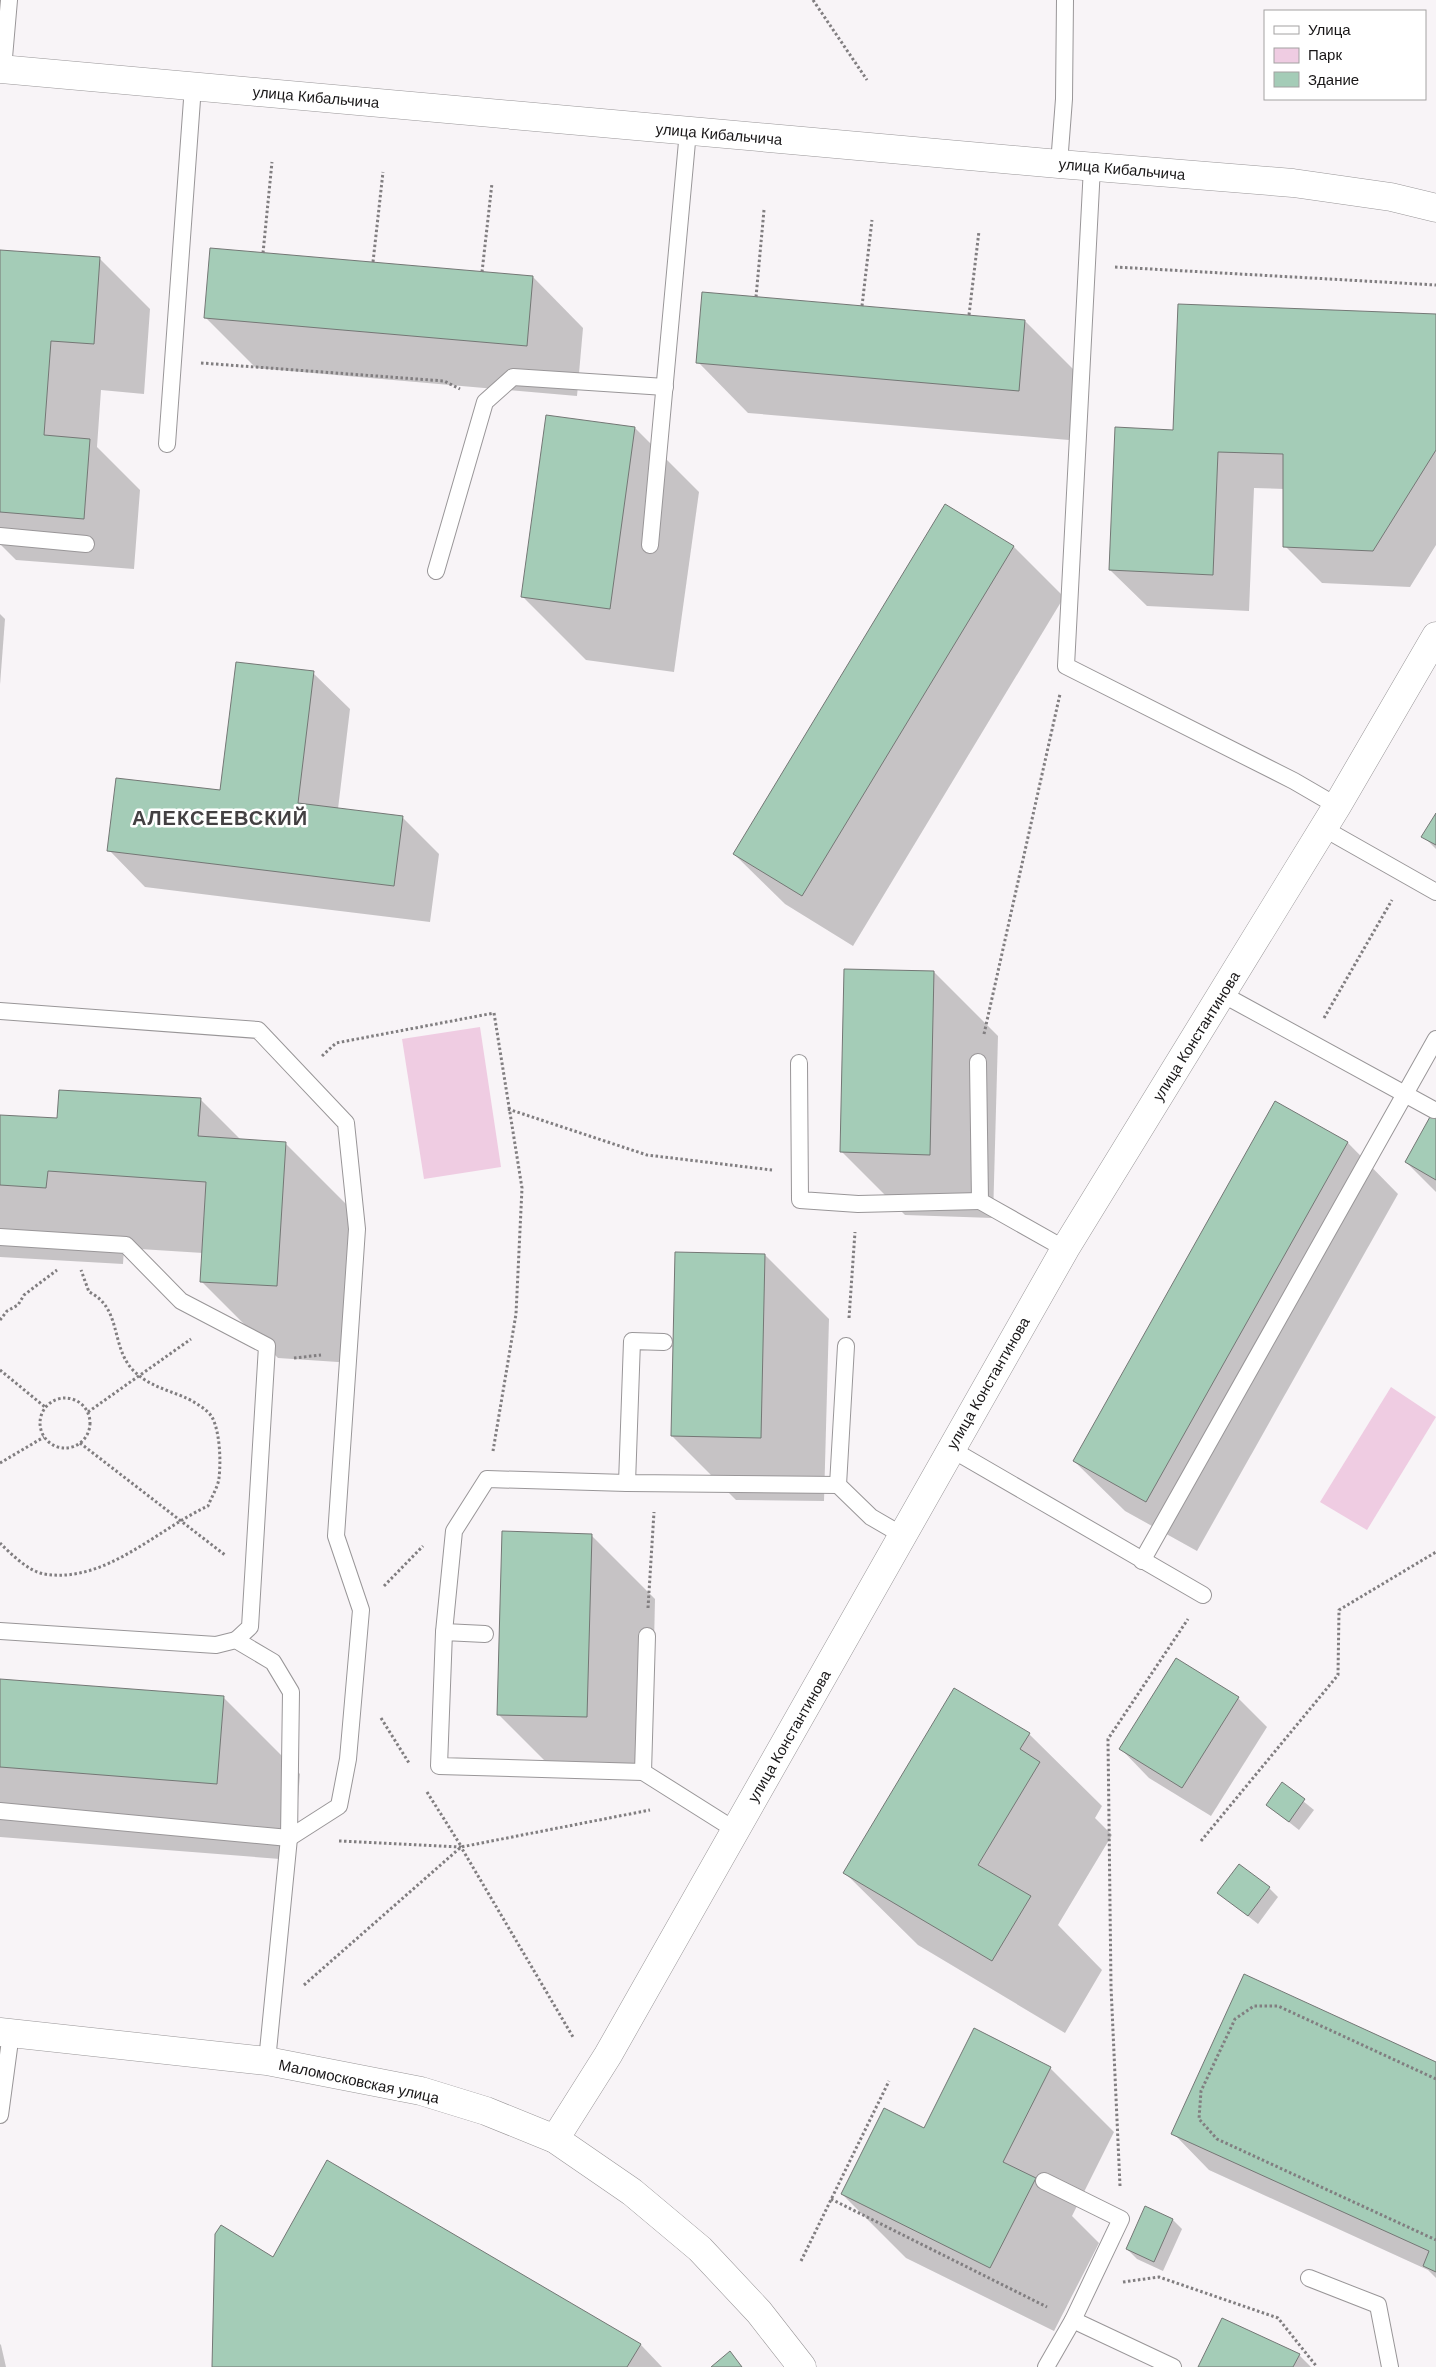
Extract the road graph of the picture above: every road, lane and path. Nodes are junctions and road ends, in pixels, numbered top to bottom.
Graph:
1 (9, 0) edge
2 (813, 0) edge
3 (1065, 0) edge
4 (1, 69) edge
5 (867, 80) dead end
6 (193, 86) junction
7 (688, 130) junction
8 (272, 162) dead end
9 (1059, 164) junction
10 (1092, 167) junction
11 (382, 172) dead end
12 (492, 183) dead end
13 (1436, 208) edge
14 (764, 210) dead end
15 (872, 220) dead end
16 (979, 231) dead end
17 (263, 253) dead end
18 (373, 262) dead end
19 (1105, 266) dead end
20 (482, 272) dead end
21 (1436, 285) edge
22 (756, 297) dead end
23 (862, 306) dead end
24 (969, 315) dead end
25 (173, 361) junction
26 (665, 387) junction
27 (485, 402) junction
28 (167, 444) dead end
29 (0, 536) edge
30 (86, 544) dead end
31 (650, 545) dead end
32 (436, 571) dead end
33 (1436, 636) edge
34 (1066, 666) junction
35 (1330, 817) junction
36 (1406, 876) junction
37 (1436, 892) edge
38 (1222, 994) junction
39 (0, 1011) edge
40 (1436, 1039) edge
41 (1310, 1042) junction
42 (336, 1043) dead end
43 (978, 1062) joint
44 (799, 1063) dead end
45 (1405, 1094) junction
46 (508, 1109) junction
47 (1434, 1110) dead end
48 (799, 1173) junction
49 (980, 1201) junction
50 (858, 1204) junction
51 (0, 1238) edge
52 (1065, 1249) junction
53 (60, 1267) dead end
54 (80, 1268) dead end
55 (0, 1320) edge
56 (217, 1320) junction
57 (664, 1342) dead end
58 (846, 1346) joint
59 (348, 1352) junction
60 (266, 1361) junction
61 (0, 1370) edge
62 (140, 1375) junction
63 (45, 1407) junction
64 (88, 1412) junction
65 (44, 1437) junction
66 (80, 1442) junction
67 (951, 1449) junction
68 (0, 1463) edge
69 (486, 1479) junction
70 (627, 1483) junction
71 (655, 1484) junction
72 (838, 1486) junction
73 (181, 1521) junction
74 (902, 1535) junction
75 (427, 1541) dead end
76 (0, 1543) edge
77 (1436, 1552) edge
78 (1142, 1561) junction
79 (254, 1564) junction
80 (1203, 1595) joint
81 (361, 1610) junction
82 (0, 1631) edge
83 (444, 1632) junction
84 (485, 1634) dead end
85 (647, 1636) joint
86 (236, 1640) junction
87 (643, 1772) junction
88 (690, 1802) junction
89 (0, 1811) edge
90 (735, 1830) junction
91 (289, 1838) junction
92 (1202, 1841) dead end
93 (461, 1847) junction
94 (273, 2011) junction
95 (6, 2032) edge
96 (572, 2037) dead end
97 (267, 2062) junction
98 (1436, 2079) edge
99 (889, 2081) dead end
100 (0, 2114) edge
101 (555, 2139) junction
102 (1044, 2181) dead end
103 (831, 2199) junction
104 (1121, 2219) junction
105 (1436, 2240) edge
106 (801, 2261) dead end
107 (1309, 2278) dead end
108 (1088, 2288) junction
109 (1073, 2320) junction
110 (802, 2367) edge
111 (1046, 2367) edge
112 (1173, 2367) edge
113 (1317, 2367) edge
114 (1390, 2367) edge

1 - 4 lane
2 - 5 path
3 - 9 lane
4 - 6 street, улица Кибальчича
6 - 7 street, улица Кибальчича
6 - 25 lane
7 - 9 street, улица Кибальчича
7 - 26 lane
8 - 17 path
9 - 10 street, улица Кибальчича
10 - 13 street, улица Кибальчича
10 - 34 lane
11 - 18 path
12 - 20 path
14 - 22 path
15 - 23 path
16 - 24 path
19 - 21 path
25 - 27 path
25 - 28 lane
26 - 27 lane
26 - 31 lane
27 - 32 lane
29 - 30 lane
33 - 35 street, улица Константинова
34 - 35 lane
34 - 43 path
35 - 36 lane
35 - 38 street, улица Константинова
36 - 37 lane
36 - 41 path
38 - 41 lane
38 - 52 street, улица Константинова
39 - 59 lane
40 - 45 lane
41 - 45 lane
42 - 46 path
43 - 49 lane
44 - 48 lane
45 - 47 lane
45 - 78 lane
46 - 48 path
46 - 69 path
48 - 50 lane
49 - 50 lane
49 - 52 lane
50 - 58 path
51 - 56 lane
52 - 67 street, улица Константинова
53 - 55 path
54 - 62 path
56 - 60 lane
56 - 62 path
57 - 70 lane
58 - 72 lane
59 - 60 path
59 - 81 lane
60 - 79 lane
61 - 63 path
62 - 64 path
62 - 73 path
63 - 64 path
63 - 65 path
64 - 66 path
65 - 66 path
65 - 68 path
66 - 73 path
67 - 74 street, улица Константинова
67 - 78 lane
69 - 70 lane
69 - 83 lane
70 - 71 lane
71 - 72 lane
71 - 85 path
72 - 74 lane
73 - 76 path
73 - 79 path
74 - 90 street, улица Константинова
75 - 81 path
77 - 92 path
78 - 80 lane
79 - 86 lane
80 - 104 path
81 - 91 lane
82 - 86 lane
83 - 84 lane
83 - 87 lane
85 - 87 lane
86 - 91 lane
87 - 88 lane
88 - 90 lane
88 - 93 path
89 - 91 lane
90 - 101 street, улица Константинова
91 - 93 path
91 - 94 lane
93 - 94 path
93 - 96 path
94 - 97 lane
95 - 97 street, Маломосковская улица
95 - 100 lane
97 - 101 street, Маломосковская улица
98 - 105 path
99 - 103 path
101 - 110 street, Маломосковская улица
102 - 104 lane
103 - 106 path
103 - 109 path
104 - 108 lane
107 - 114 lane
108 - 109 lane
108 - 113 path
109 - 111 lane
109 - 112 lane

